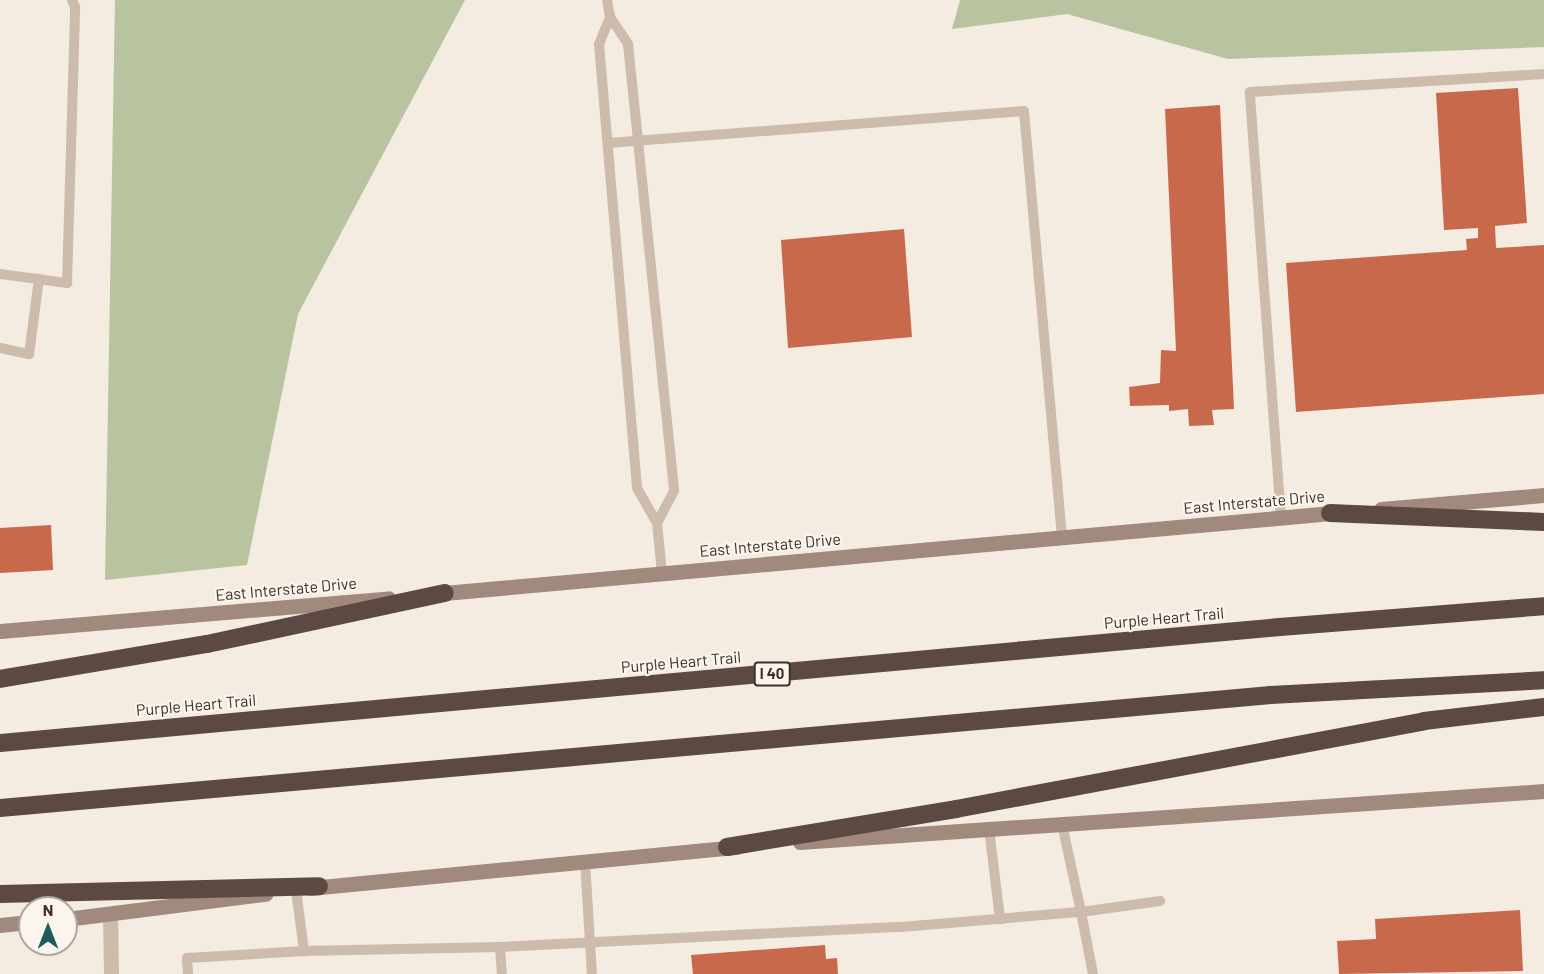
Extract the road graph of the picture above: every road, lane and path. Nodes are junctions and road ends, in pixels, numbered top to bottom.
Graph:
1 (72, 0) edge
2 (607, 0) edge
3 (610, 17) junction
4 (1544, 74) edge
5 (638, 140) junction
6 (608, 143) junction
7 (0, 274) edge
8 (39, 279) junction
9 (0, 348) edge
10 (1544, 495) edge
11 (1330, 513) junction
12 (1281, 518) junction
13 (1544, 522) edge
14 (657, 523) junction
15 (1062, 537) junction
16 (662, 573) junction
17 (445, 593) junction
18 (1544, 606) edge
19 (0, 631) edge
20 (0, 679) edge
21 (1544, 680) edge
22 (1544, 706) edge
23 (0, 743) edge
24 (1544, 791) edge
25 (0, 808) edge
26 (1062, 824) junction
27 (989, 829) junction
28 (727, 847) junction
29 (585, 861) junction
30 (319, 886) junction
31 (296, 890) junction
32 (0, 894) edge
33 (1160, 901) dead end
34 (1082, 912) junction
35 (110, 914) junction
36 (78, 918) edge
37 (1000, 919) junction
38 (18, 923) edge
39 (0, 925) edge
40 (590, 945) junction
41 (500, 947) junction
42 (304, 951) junction
43 (111, 974) edge
44 (188, 974) edge
45 (502, 974) edge
46 (592, 974) edge
47 (1094, 974) edge

1 - 8 lane
2 - 3 lane
3 - 5 lane
3 - 6 lane
4 - 12 lane
5 - 6 lane
5 - 14 lane
5 - 15 lane
6 - 14 lane
7 - 8 lane
8 - 9 lane
10 - 11 main road, East Interstate Drive
11 - 12 main road, East Interstate Drive
11 - 13 highway
12 - 15 main road, East Interstate Drive
14 - 16 lane
15 - 16 main road, East Interstate Drive
16 - 17 main road, East Interstate Drive
17 - 19 main road, East Interstate Drive
17 - 20 highway
18 - 23 highway, Purple Heart Trail / I 40
21 - 25 highway
22 - 28 highway
24 - 26 main road
26 - 27 main road
26 - 34 lane
27 - 28 main road
27 - 37 lane
28 - 29 main road
29 - 30 main road
29 - 40 lane
30 - 31 main road
30 - 32 highway
31 - 35 main road
31 - 42 lane
33 - 34 lane
34 - 37 lane
34 - 47 lane
35 - 36 main road
35 - 43 street
37 - 40 lane
38 - 39 main road
40 - 41 lane
40 - 46 lane
41 - 42 lane
41 - 45 lane
42 - 44 lane

